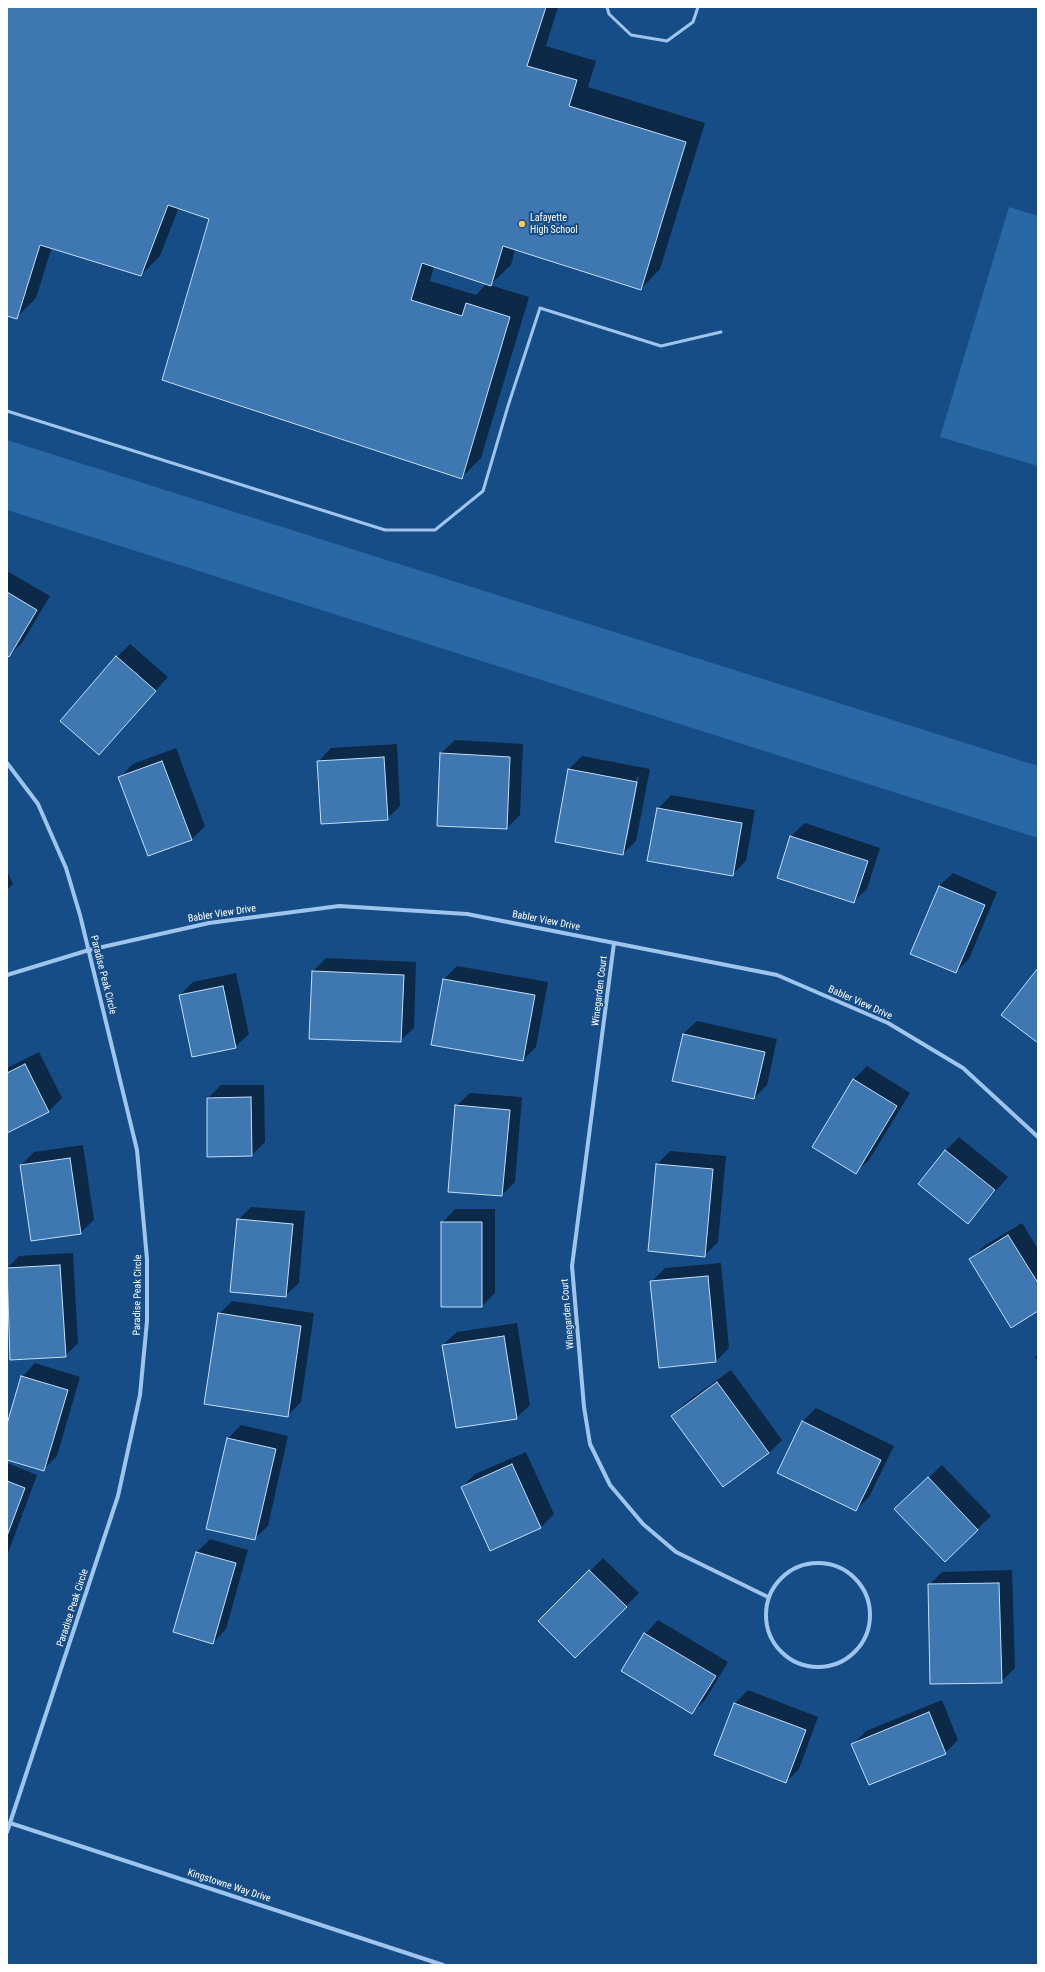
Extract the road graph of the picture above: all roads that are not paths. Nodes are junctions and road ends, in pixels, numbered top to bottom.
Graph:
1 (607, 7) edge
2 (698, 7) edge
3 (721, 332) dead end
4 (7, 412) edge
5 (7, 763) edge
6 (614, 943) junction
7 (89, 950) junction
8 (7, 975) edge
9 (1038, 1137) edge
10 (768, 1597) junction
11 (10, 1823) junction
12 (7, 1832) edge
13 (443, 1965) edge

1 - 2 lane
3 - 4 lane
5 - 7 street, Paradise Peak Circle
6 - 7 street, Babler View Drive
6 - 9 street, Babler View Drive
6 - 10 street, Winegarden Court
7 - 8 street, Babler View Drive
7 - 11 street, Paradise Peak Circle
10 - 10 street
11 - 12 street, Paradise Peak Circle
11 - 13 street, Kingstowne Way Drive

